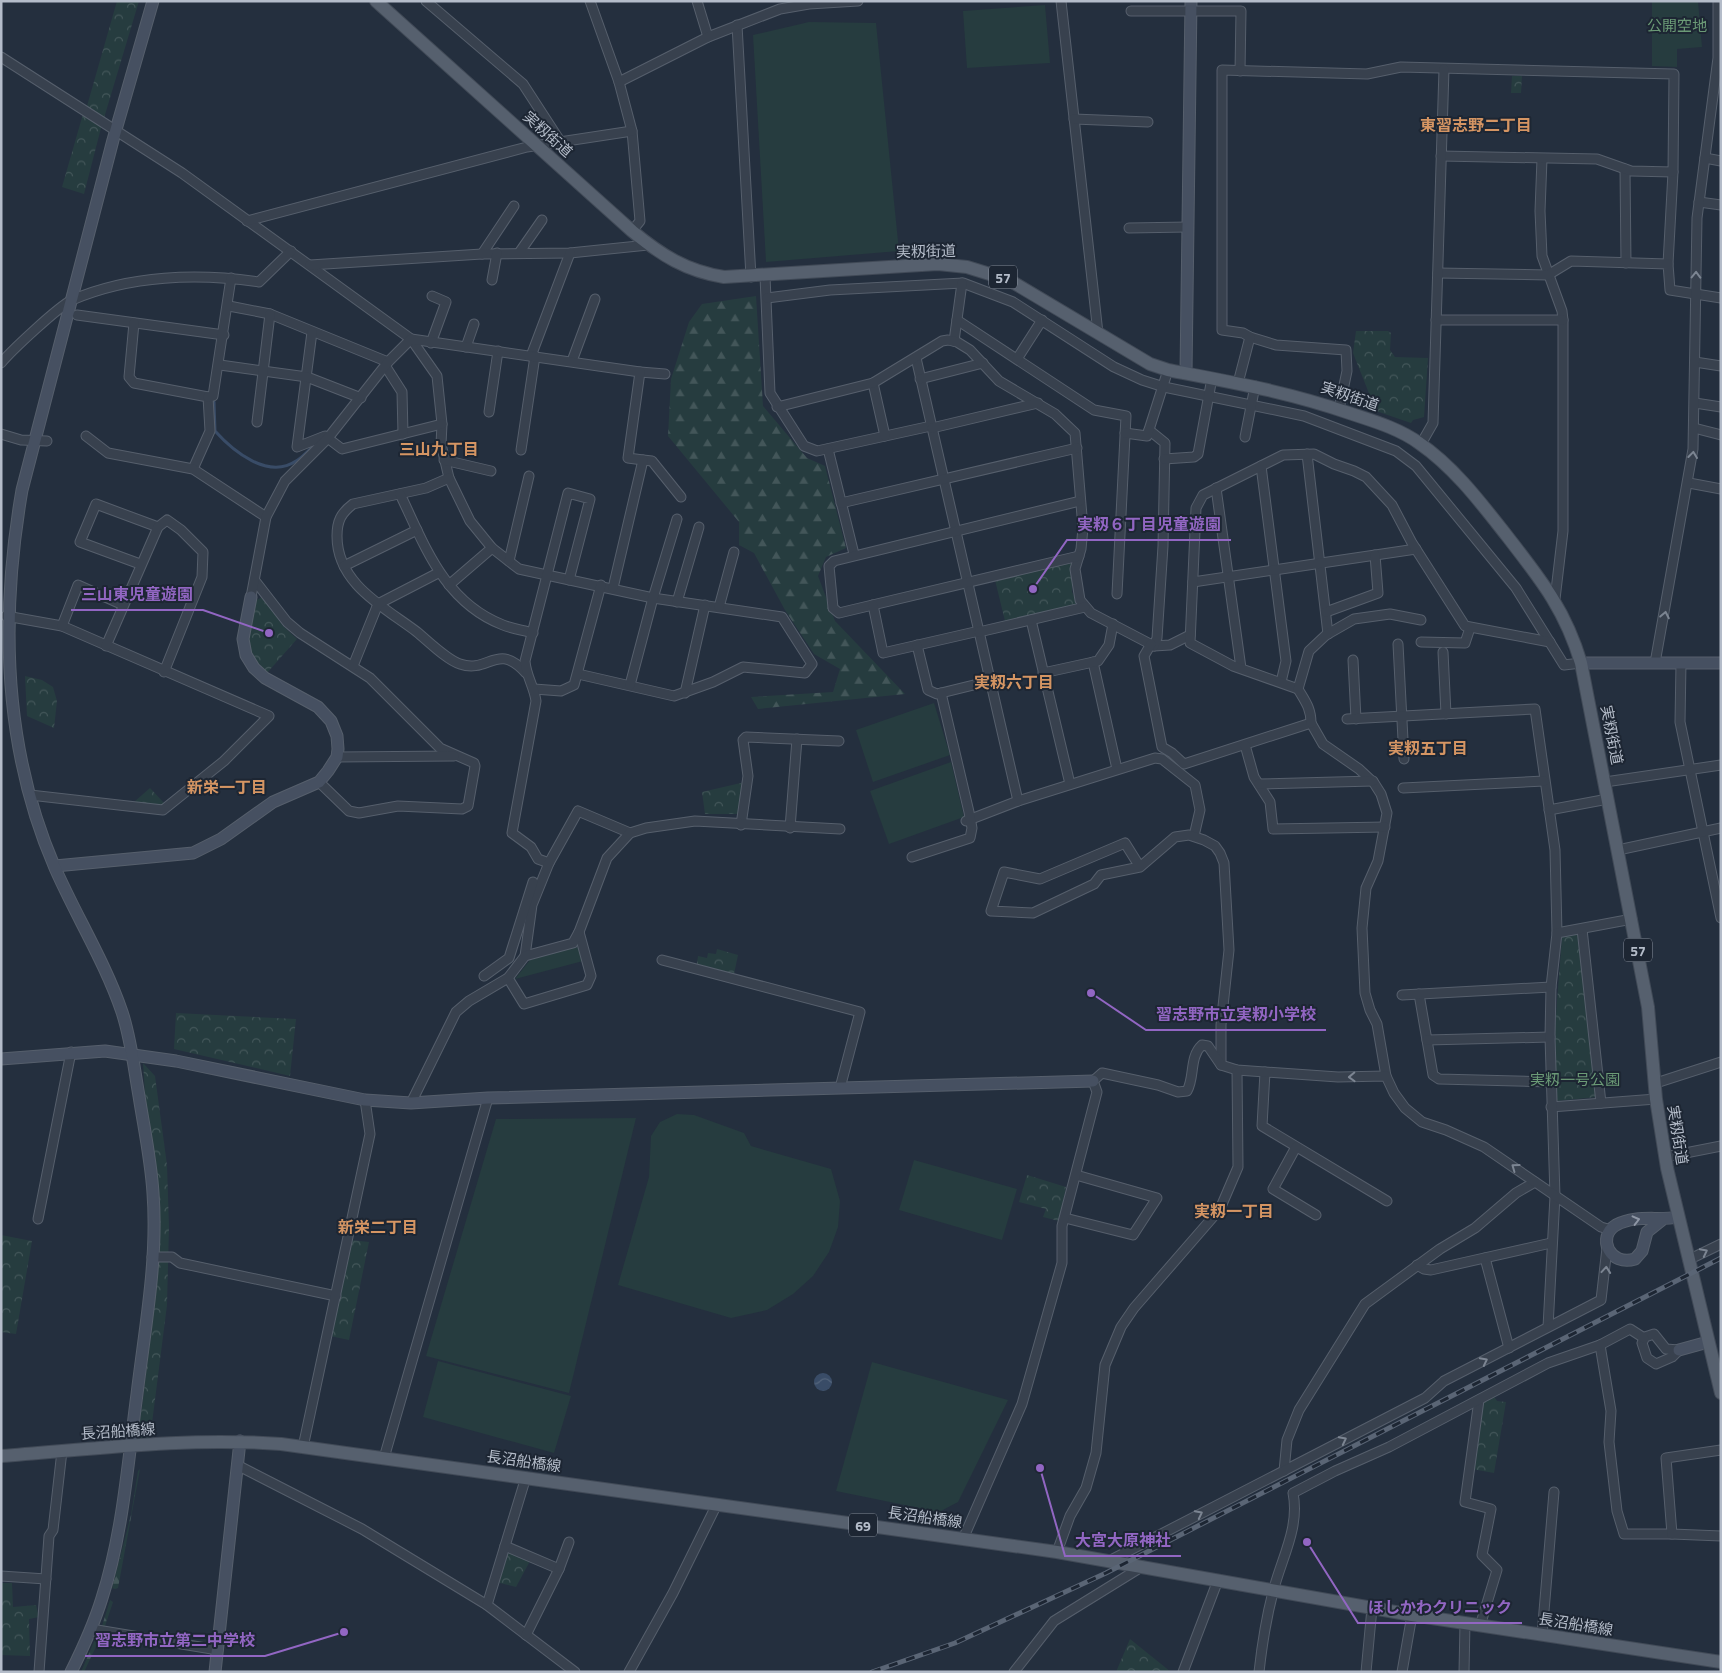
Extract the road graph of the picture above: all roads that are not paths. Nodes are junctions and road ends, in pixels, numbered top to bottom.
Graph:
1 (153, 1) edge
2 (376, 1) edge
3 (426, 1) edge
4 (590, 1) edge
5 (697, 1) edge
6 (858, 1) edge
7 (1061, 1) edge
8 (1718, 1) edge
9 (809, 2) edge
10 (1191, 5) edge
11 (1132, 11) dead end
12 (737, 25) junction
13 (1720, 36) edge
14 (708, 37) junction
15 (1, 57) edge
16 (1444, 69) junction
17 (1240, 71) junction
18 (619, 82) junction
19 (1074, 119) junction
20 (1148, 122) dead end
21 (116, 129) junction
22 (632, 130) junction
23 (560, 142) junction
24 (536, 144) junction
25 (1441, 156) junction
26 (1705, 158) junction
27 (1542, 159) junction
28 (1721, 161) edge
29 (1626, 170) junction
30 (1674, 172) junction
31 (1700, 202) junction
32 (1721, 205) edge
33 (514, 206) dead end
34 (542, 220) dead end
35 (247, 222) junction
36 (1188, 227) junction
37 (1129, 228) dead end
38 (632, 231) junction
39 (648, 245) junction
40 (291, 250) junction
41 (519, 253) junction
42 (570, 253) junction
43 (482, 254) junction
44 (497, 254) junction
45 (1626, 263) junction
46 (1668, 264) junction
47 (310, 265) junction
48 (1438, 273) junction
49 (1548, 275) junction
50 (765, 276) junction
51 (752, 277) junction
52 (231, 278) junction
53 (492, 280) dead end
54 (962, 283) junction
55 (1696, 294) junction
56 (432, 296) dead end
57 (767, 298) junction
58 (1721, 298) edge
59 (595, 299) dead end
60 (71, 301) junction
61 (229, 306) junction
62 (270, 314) junction
63 (77, 315) dead end
64 (957, 320) junction
65 (1042, 320) junction
66 (1436, 320) junction
67 (1563, 320) junction
68 (134, 323) junction
69 (474, 324) dead end
70 (312, 332) junction
71 (1098, 333) junction
72 (224, 335) junction
73 (1250, 337) junction
74 (410, 339) junction
75 (954, 341) junction
76 (431, 343) junction
77 (466, 347) junction
78 (498, 351) junction
79 (533, 356) junction
80 (916, 358) junction
81 (1017, 359) junction
82 (572, 362) junction
83 (1695, 362) junction
84 (1, 363) edge
85 (983, 363) junction
86 (220, 365) junction
87 (387, 365) junction
88 (1721, 366) edge
89 (1168, 370) junction
90 (263, 372) junction
91 (640, 372) junction
92 (1186, 373) junction
93 (665, 374) dead end
94 (307, 377) junction
95 (1212, 378) junction
96 (920, 379) junction
97 (873, 383) junction
98 (1238, 383) junction
99 (1255, 386) junction
100 (1164, 387) junction
101 (1209, 396) junction
102 (208, 398) junction
103 (361, 398) junction
104 (1038, 403) junction
105 (1252, 403) junction
106 (1695, 403) junction
107 (777, 407) junction
108 (1721, 407) edge
109 (1339, 409) junction
110 (490, 412) dead end
111 (257, 422) dead end
112 (442, 424) junction
113 (932, 427) junction
114 (1694, 428) junction
115 (1149, 430) junction
116 (1125, 433) junction
117 (1, 434) edge
118 (403, 434) junction
119 (1721, 435) edge
120 (86, 436) dead end
121 (885, 436) junction
122 (1245, 437) dead end
123 (328, 438) junction
124 (41, 440) junction
125 (1421, 444) junction
126 (1077, 448) junction
127 (828, 449) junction
128 (522, 450) dead end
129 (1307, 454) junction
130 (1164, 459) junction
131 (444, 460) junction
132 (643, 460) junction
133 (1261, 466) junction
134 (193, 469) junction
135 (491, 472) dead end
136 (529, 476) dead end
137 (450, 478) junction
138 (943, 479) junction
139 (1689, 483) junction
140 (1216, 488) junction
141 (1721, 489) edge
142 (400, 494) junction
143 (681, 497) dead end
144 (1080, 501) junction
145 (841, 503) junction
146 (266, 517) junction
147 (677, 519) dead end
148 (158, 527) junction
149 (699, 527) dead end
150 (417, 530) junction
151 (955, 530) junction
152 (492, 548) junction
153 (1416, 549) junction
154 (734, 552) dead end
155 (854, 554) junction
156 (1375, 555) junction
157 (1079, 556) junction
158 (509, 561) junction
159 (1320, 563) junction
160 (140, 564) junction
161 (344, 566) junction
162 (1274, 570) junction
163 (438, 573) junction
164 (546, 576) junction
165 (1228, 576) junction
166 (569, 580) junction
167 (256, 582) junction
168 (967, 582) junction
169 (1193, 582) junction
170 (449, 585) junction
171 (601, 585) junction
172 (613, 588) junction
173 (1116, 594) dead end
174 (251, 597) joint
175 (652, 598) junction
176 (1555, 599) junction
177 (677, 602) junction
178 (378, 604) junction
179 (123, 605) junction
180 (705, 605) junction
181 (873, 605) junction
182 (719, 607) junction
183 (1085, 607) junction
184 (1326, 612) junction
185 (6, 616) junction
186 (1031, 620) junction
187 (1421, 620) dead end
188 (1113, 624) junction
189 (62, 626) junction
190 (1470, 628) junction
191 (979, 632) junction
192 (533, 633) junction
193 (1328, 634) junction
194 (1190, 635) junction
195 (1421, 642) dead end
196 (1550, 642) junction
197 (1398, 644) dead end
198 (917, 645) junction
199 (1152, 645) junction
200 (106, 646) junction
201 (1443, 652) dead end
202 (1353, 660) dead end
203 (1092, 662) junction
204 (1581, 663) junction
205 (1656, 663) junction
206 (1681, 663) junction
207 (1721, 663) edge
208 (353, 666) junction
209 (1241, 668) junction
210 (164, 672) junction
211 (526, 673) junction
212 (1043, 673) junction
213 (578, 674) junction
214 (990, 681) junction
215 (1281, 682) junction
216 (630, 685) junction
217 (534, 689) junction
218 (1298, 689) junction
219 (684, 693) junction
220 (941, 693) junction
221 (1446, 714) junction
222 (1402, 716) junction
223 (1310, 723) junction
224 (797, 739) junction
225 (839, 741) dead end
226 (1245, 745) junction
227 (1167, 750) junction
228 (337, 756) junction
229 (456, 756) junction
230 (1162, 759) junction
231 (1404, 759) dead end
232 (1721, 765) edge
233 (1117, 769) junction
234 (1689, 770) junction
235 (1544, 781) junction
236 (319, 782) junction
237 (1372, 782) junction
238 (1605, 782) junction
239 (1070, 784) junction
240 (1259, 784) junction
241 (1403, 788) dead end
242 (30, 795) junction
243 (1608, 799) junction
244 (1018, 801) junction
245 (1549, 810) junction
246 (968, 821) junction
247 (741, 825) junction
248 (1385, 827) junction
249 (790, 828) junction
250 (1721, 828) edge
251 (840, 829) dead end
252 (630, 832) junction
253 (1702, 832) junction
254 (1194, 836) junction
255 (1618, 850) junction
256 (912, 857) dead end
257 (549, 863) junction
258 (55, 866) junction
259 (1140, 867) junction
260 (533, 882) dead end
261 (1717, 884) edge
262 (1721, 918) edge
263 (1632, 919) junction
264 (1582, 929) junction
265 (579, 932) junction
266 (1557, 933) junction
267 (525, 956) junction
268 (662, 960) dead end
269 (484, 976) dead end
270 (508, 978) junction
271 (1552, 988) junction
272 (1418, 994) junction
273 (1402, 995) dead end
274 (1550, 1037) junction
275 (1427, 1040) junction
276 (71, 1052) junction
277 (132, 1054) junction
278 (1, 1059) edge
279 (1721, 1062) edge
280 (1222, 1065) junction
281 (1237, 1070) junction
282 (1265, 1072) junction
283 (1386, 1076) junction
284 (1093, 1081) junction
285 (1550, 1082) junction
286 (1656, 1083) junction
287 (840, 1088) junction
288 (488, 1098) junction
289 (366, 1100) junction
290 (1656, 1100) junction
291 (411, 1103) junction
292 (1601, 1103) junction
293 (1551, 1107) junction
294 (1721, 1146) edge
295 (1296, 1147) junction
296 (1665, 1158) junction
297 (1076, 1175) junction
298 (1535, 1182) junction
299 (1554, 1196) junction
300 (1386, 1201) dead end
301 (1316, 1215) dead end
302 (1678, 1217) junction
303 (1064, 1218) junction
304 (38, 1219) dead end
305 (1662, 1220) junction
306 (1611, 1230) junction
307 (1551, 1243) junction
308 (1721, 1244) edge
309 (1607, 1248) junction
310 (152, 1257) junction
311 (1485, 1258) junction
312 (1688, 1260) junction
313 (1418, 1265) junction
314 (336, 1296) junction
315 (1548, 1328) junction
316 (1644, 1338) junction
317 (1708, 1342) junction
318 (1600, 1345) junction
319 (1509, 1348) junction
320 (1679, 1350) junction
321 (1721, 1393) edge
322 (1479, 1400) junction
323 (240, 1441) junction
324 (130, 1445) junction
325 (303, 1447) junction
326 (1721, 1450) edge
327 (62, 1452) junction
328 (1, 1456) edge
329 (384, 1458) junction
330 (237, 1465) junction
331 (1284, 1471) junction
332 (526, 1477) junction
333 (1554, 1492) dead end
334 (717, 1504) junction
335 (1672, 1534) junction
336 (1721, 1536) edge
337 (963, 1539) junction
338 (569, 1542) dead end
339 (505, 1546) junction
340 (1057, 1552) junction
341 (1109, 1561) junction
342 (1143, 1566) junction
343 (558, 1569) junction
344 (1, 1576) edge
345 (46, 1578) junction
346 (1218, 1580) junction
347 (1273, 1590) junction
348 (487, 1605) junction
349 (1372, 1608) junction
350 (1412, 1615) junction
351 (1466, 1623) junction
352 (1480, 1626) junction
353 (91, 1629) junction
354 (526, 1635) junction
355 (1542, 1635) junction
356 (218, 1650) junction
357 (1721, 1662) edge
358 (39, 1672) edge
359 (72, 1672) edge
360 (215, 1672) edge
361 (575, 1672) edge
362 (629, 1672) edge
363 (1014, 1672) edge
364 (1183, 1672) edge
365 (1259, 1672) edge
366 (1366, 1672) edge
367 (1402, 1672) edge
368 (1464, 1672) edge

1 - 21 street
2 - 24 main road, 実籾街道 / 57
3 - 23 street
4 - 18 street
5 - 14 street
6 - 9 street
7 - 19 street
8 - 13 street
9 - 12 street
10 - 11 street
10 - 17 street
10 - 36 street
12 - 14 street
12 - 51 street
13 - 26 street
14 - 18 street
15 - 21 street
16 - 17 street
16 - 25 street
16 - 30 street
17 - 73 street
18 - 22 street
19 - 20 street
19 - 71 street
21 - 35 street
21 - 60 street
22 - 23 street
22 - 38 street
23 - 24 street
24 - 35 street
24 - 38 main road, 実籾街道 / 57
25 - 27 street
25 - 48 street
26 - 28 street
26 - 31 street
27 - 29 street
27 - 49 street
29 - 30 street
29 - 45 street
30 - 46 street
31 - 32 street
55 -> 31 street
33 - 43 street
34 - 41 street
35 - 40 street
36 - 37 street
36 - 92 street
38 - 39 main road, 実籾街道 / 57
39 - 42 street
39 - 51 main road, 実籾街道 / 57
40 - 47 street
40 - 52 street
41 - 42 street
41 - 44 street
42 - 79 street
43 - 44 street
43 - 47 street
44 - 53 street
45 - 46 street
45 - 49 street
46 - 55 street
47 - 74 street
48 - 49 street
48 - 66 street
49 - 67 street
50 - 51 main road, 実籾街道 / 57
50 - 57 street
50 - 71 main road, 実籾街道 / 57
52 - 60 street
52 - 61 street
54 - 57 street
54 - 64 street
54 - 65 street
55 - 58 street
55 - 83 street
56 - 76 street
57 - 107 street
59 - 82 street
60 - 84 street
60 - 124 street
61 - 62 street
61 - 72 street
62 - 70 street
62 - 90 street
63 - 68 street
64 - 75 street
64 - 81 street
65 - 81 street
65 - 100 street
66 - 67 street
66 - 125 street
67 - 176 street
68 - 72 street
68 - 102 street
69 - 77 street
70 - 87 street
70 - 94 street
71 - 89 main road, 実籾街道 / 57
72 - 86 street
73 - 98 street
73 - 109 street
74 - 76 street
74 - 87 street
74 - 112 street
75 - 80 street
75 - 85 street
76 - 77 street
77 - 78 street
78 - 79 street
78 - 110 street
79 - 82 street
79 - 128 street
80 - 96 street
80 - 97 street
81 - 116 street
82 - 91 street
83 - 88 street
83 - 106 street
85 - 96 street
85 - 104 street
86 - 90 street
86 - 102 street
87 - 103 street
87 - 118 street
89 - 92 main road, 実籾街道 / 57
89 - 100 street
90 - 94 street
90 - 111 street
91 - 93 street
91 - 132 street
92 - 95 main road, 実籾街道 / 57
94 - 103 street
94 - 123 street
95 - 98 main road, 実籾街道 / 57
95 - 101 street
96 - 113 street
97 - 107 street
97 - 121 street
98 - 99 main road, 実籾街道 / 57
99 - 105 street
99 - 109 main road, 実籾街道 / 57
100 - 101 street
100 - 115 street
101 - 105 street
101 - 130 street
102 - 134 street
103 - 123 street
104 - 113 street
104 - 126 street
105 - 122 street
105 - 196 street
106 - 108 street
106 - 114 street
107 - 127 street
109 - 125 main road, 実籾街道 / 57
112 - 118 street
112 - 131 street
113 - 121 street
113 - 138 street
114 - 119 street
139 -> 114 street
115 - 116 street
115 - 130 street
116 - 173 street
117 - 124 street
118 - 123 street
120 - 134 street
121 - 127 street
123 - 146 street
124 - 185 street
125 - 176 main road, 実籾街道 / 57
126 - 138 street
126 - 144 street
127 - 145 street
129 - 133 street
129 - 153 street
129 - 159 street
130 - 199 street
131 - 135 street
131 - 137 street
132 - 143 street
132 - 172 street
133 - 140 street
133 - 162 street
134 - 146 street
136 - 158 street
137 - 142 street
137 - 152 street
138 - 145 street
138 - 151 street
139 - 141 street
205 -> 139 street
140 - 165 street
140 - 169 street
142 - 150 street
142 - 161 street
144 - 151 street
144 - 157 street
145 - 155 street
146 - 167 street
147 - 175 street
148 - 160 street
148 - 160 street
148 - 210 street
149 - 177 street
150 - 161 street
150 - 163 street
151 - 155 street
151 - 168 street
152 - 158 street
152 - 170 street
153 - 156 street
153 - 190 street
154 - 182 street
155 - 181 street
156 - 159 street
156 - 184 street
157 - 168 street
157 - 183 street
158 - 164 street
159 - 162 street
159 - 184 street
160 - 179 street
161 - 178 street
162 - 165 street
162 - 215 street
163 - 170 street
163 - 178 street
164 - 166 street
164 - 166 street
164 - 192 street
165 - 169 street
165 - 209 street
166 - 171 street
167 - 174 street
167 - 208 street
168 - 181 street
168 - 191 street
169 - 194 street
170 - 192 street
171 - 172 street
171 - 213 street
172 - 175 street
174 - 228 street
175 - 177 street
175 - 216 street
176 - 204 main road, 実籾街道 / 57
177 - 180 street
178 - 208 street
178 - 211 street
179 - 189 street
179 - 200 street
180 - 182 street
180 - 219 street
181 - 198 street
182 - 219 street
183 - 186 street
183 - 188 street
184 - 193 street
185 - 189 street
185 - 242 street
186 - 191 street
186 - 212 street
187 - 193 street
188 - 199 street
188 - 203 street
189 - 200 street
190 - 195 street
190 - 196 street
191 - 198 street
191 - 214 street
192 - 211 street
193 - 218 street
194 - 199 street
194 - 209 street
196 - 204 street
197 - 222 street
198 - 220 street
199 - 227 street
200 - 210 street
201 - 221 street
202 - 222 street
203 - 212 street
203 - 233 street
204 - 205 street
204 - 238 main road, 実籾街道 / 57
205 - 206 street
206 - 207 street
206 - 234 street
208 - 229 street
209 - 215 street
210 - 242 street
211 - 217 street
212 - 239 street
213 - 216 street
213 - 217 street
214 - 220 street
214 - 244 street
215 - 218 street
216 - 219 street
217 - 257 street
218 - 223 street
220 - 246 street
221 - 222 street
221 - 235 street
222 - 231 street
223 - 226 street
223 - 237 street
224 - 225 street
224 - 247 street
224 - 249 street
226 - 227 street
226 - 240 street
227 - 230 street
228 - 229 street
228 - 236 street
229 - 236 street
230 - 233 street
230 - 254 street
232 - 234 street
233 - 239 street
234 - 238 street
234 - 253 street
235 - 241 street
235 - 245 street
236 - 258 street
237 - 240 street
237 - 248 street
238 - 243 main road, 実籾街道 / 57
239 - 244 street
240 - 248 street
242 - 258 street
243 - 245 street
243 - 255 main road, 実籾街道 / 57
244 - 246 street
245 - 266 street
246 - 256 street
247 - 249 street
247 - 252 street
248 - 283 street
249 - 251 street
250 - 253 street
252 - 257 street
252 - 265 street
253 - 255 street
253 - 261 street
254 - 259 street
254 - 280 street
255 - 263 main road, 実籾街道 / 57
257 - 267 street
258 - 277 street
259 - 259 street
260 - 269 street
261 - 262 street
263 - 264 street
263 - 286 main road, 実籾街道 / 57
264 - 266 street
264 - 292 street
265 - 267 street
265 - 270 street
266 - 271 street
267 - 270 street
268 - 287 street
270 - 291 street
271 - 272 street
271 - 274 street
272 - 273 street
272 - 275 street
274 - 275 street
274 - 285 street
275 - 285 street
276 - 277 street
276 - 278 street
276 - 304 street
277 - 289 street
277 - 310 street
279 - 286 street
280 - 281 street
280 - 284 street
281 - 282 street
281 - 340 street
283 -> 282 street
282 - 295 street
298 -> 283 street
284 - 287 street
284 - 297 street
285 - 293 street
286 - 290 main road, 実籾街道 / 57
287 - 288 street
288 - 291 street
288 - 329 street
289 - 291 street
289 - 314 street
290 - 292 street
290 - 296 main road, 実籾街道 / 57
292 - 293 street
293 - 299 street
294 - 296 street
295 - 300 street
295 - 301 street
296 - 302 main road, 実籾街道 / 57
297 - 303 street
297 - 303 street
298 - 299 street
298 - 313 street
299 - 306 street
299 - 307 street
302 - 305 street
302 - 312 main road, 実籾街道 / 57
303 - 337 street
306 -> 305 street
305 - 309 street
306 - 309 street
307 - 311 street
307 - 315 street
312 -> 308 street
315 -> 309 street
310 - 314 street
310 - 324 street
311 - 313 street
311 - 319 street
312 - 317 main road, 実籾街道 / 57
313 - 331 street
314 - 325 street
315 - 319 street
316 - 318 street
316 - 320 street
316 - 320 street
317 - 320 street
317 - 321 main road, 実籾街道 / 57
318 - 322 street
318 - 335 street
331 -> 319 street
322 - 347 street
322 - 352 street
323 - 324 main road, 長沼船橋線 / 69
323 - 325 main road, 長沼船橋線 / 69
323 - 330 street
324 - 327 main road, 長沼船橋線 / 69
324 - 353 street
325 - 329 main road, 長沼船橋線 / 69
326 - 335 street
327 - 328 main road, 長沼船橋線 / 69
327 - 345 street
329 - 332 main road, 長沼船橋線 / 69
330 - 348 street
330 - 356 street
341 -> 331 street
332 - 334 main road, 長沼船橋線 / 69
332 - 339 street
333 - 355 street
334 - 337 main road, 長沼船橋線 / 69
334 - 362 street
335 - 336 street
337 - 340 main road, 長沼船橋線 / 69
338 - 343 street
339 - 343 street
339 - 348 street
340 - 341 main road, 長沼船橋線 / 69
341 - 342 main road, 長沼船橋線 / 69
342 - 346 main road, 長沼船橋線 / 69
342 - 363 street
343 - 354 street
344 - 345 street
345 - 358 street
346 - 347 main road, 長沼船橋線 / 69
346 - 364 street
347 - 349 main road, 長沼船橋線 / 69
347 - 365 street
348 - 354 street
349 - 350 main road, 長沼船橋線 / 69
349 - 366 street
350 - 351 main road, 長沼船橋線 / 69
350 - 367 street
351 - 352 main road, 長沼船橋線 / 69
351 - 368 street
352 - 355 main road, 長沼船橋線 / 69
353 - 356 street
353 - 359 street
354 - 361 street
355 - 357 main road, 長沼船橋線 / 69
356 - 360 street

